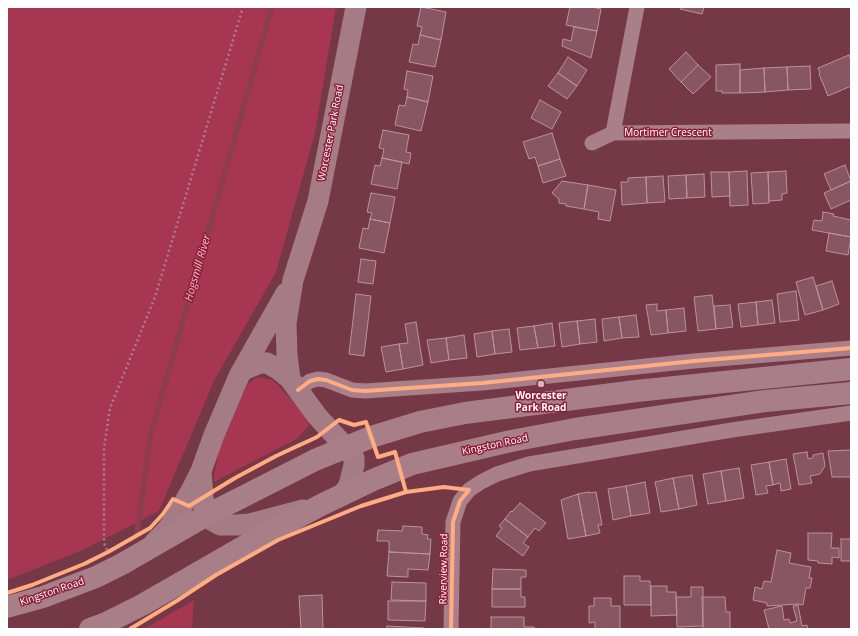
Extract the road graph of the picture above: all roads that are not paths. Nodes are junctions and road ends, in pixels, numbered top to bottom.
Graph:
1 (356, 7) edge
2 (637, 7) edge
3 (851, 131) edge
4 (613, 133) junction
5 (592, 143) dead end
6 (293, 280) junction
7 (851, 348) edge
8 (851, 369) edge
9 (243, 370) junction
10 (294, 385) junction
11 (851, 394) edge
12 (851, 414) edge
13 (346, 447) junction
14 (201, 471) junction
15 (343, 494) junction
16 (321, 505) junction
17 (207, 515) junction
18 (145, 551) junction
19 (7, 607) edge
20 (98, 626) edge
21 (451, 629) edge

1 - 6 main road, Worcester Park Road
2 - 4 street, Mortimer Crescent
3 - 4 street, Mortimer Crescent
4 - 5 street
6 - 9 main road
6 - 10 main road
7 - 10 street
8 - 13 highway
9 - 10 main road
9 - 14 main road
10 - 13 main road
11 - 15 highway, Kingston Road
12 - 21 street, Riverview Road
13 - 15 main road
13 - 17 highway
14 - 17 main road
14 - 18 main road
15 - 16 highway, Kingston Road
16 - 17 main road
16 - 20 highway, Kingston Road
17 - 18 highway, Kingston Road
18 - 19 highway, Kingston Road

